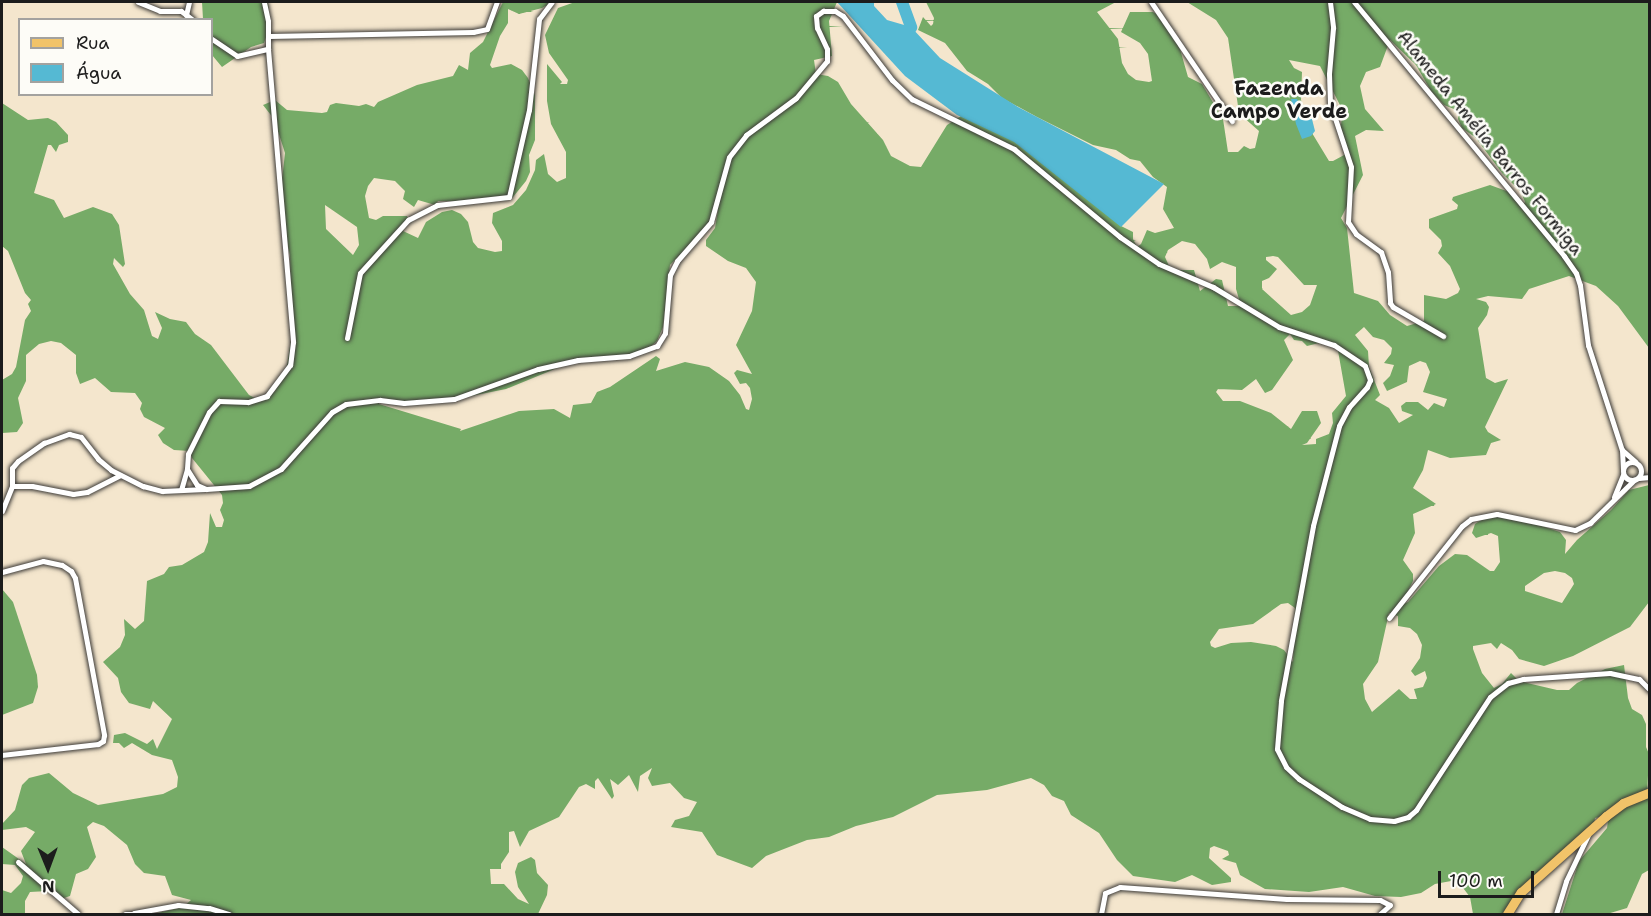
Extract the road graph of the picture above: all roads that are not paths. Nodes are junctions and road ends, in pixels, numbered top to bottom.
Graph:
1 (138, 2) edge
2 (189, 2) edge
3 (264, 2) edge
4 (497, 2) edge
5 (552, 2) edge
6 (1151, 2) edge
7 (1330, 2) edge
8 (1354, 2) edge
9 (186, 15) junction
10 (190, 18) edge
11 (269, 36) junction
12 (213, 40) edge
13 (268, 49) junction
14 (1232, 121) dead end
15 (1443, 336) dead end
16 (347, 338) dead end
17 (1622, 450) junction
18 (1637, 463) junction
19 (1648, 468) edge
20 (187, 469) junction
21 (1623, 472) junction
22 (120, 475) junction
23 (1650, 477) edge
24 (1636, 479) junction
25 (12, 486) junction
26 (206, 489) junction
27 (181, 490) junction
28 (1613, 498) junction
29 (2, 511) edge
30 (2, 572) edge
31 (1389, 618) dead end
32 (1650, 690) edge
33 (2, 755) edge
34 (1650, 792) edge
35 (1590, 831) junction
36 (18, 862) dead end
37 (134, 913) junction
38 (78, 915) edge
39 (124, 915) edge
40 (146, 915) edge
41 (229, 915) edge
42 (1101, 915) edge
43 (1380, 915) edge
44 (1507, 915) edge
45 (1556, 915) edge

1 - 9 street
2 - 9 street
3 - 11 street
4 - 11 street
5 - 16 street
6 - 14 street
7 - 15 street
8 - 17 street, Alameda Amélia Barros Formiga
9 - 10 street
11 - 13 street
12 - 13 street
13 - 20 street
17 - 18 street
17 - 21 street
18 - 19 street
18 - 21 street
18 - 24 street
20 - 26 street
20 - 27 street
21 - 24 street
21 - 28 street
22 - 25 street
22 - 25 street
22 - 27 street
23 - 24 street
24 - 28 street
25 - 29 street
26 - 27 street
26 - 32 street
28 - 31 street
30 - 33 street
34 - 35 main road
35 - 44 main road
35 - 45 street
36 - 38 street
37 - 39 street
37 - 40 street
37 - 41 street
42 - 43 street

